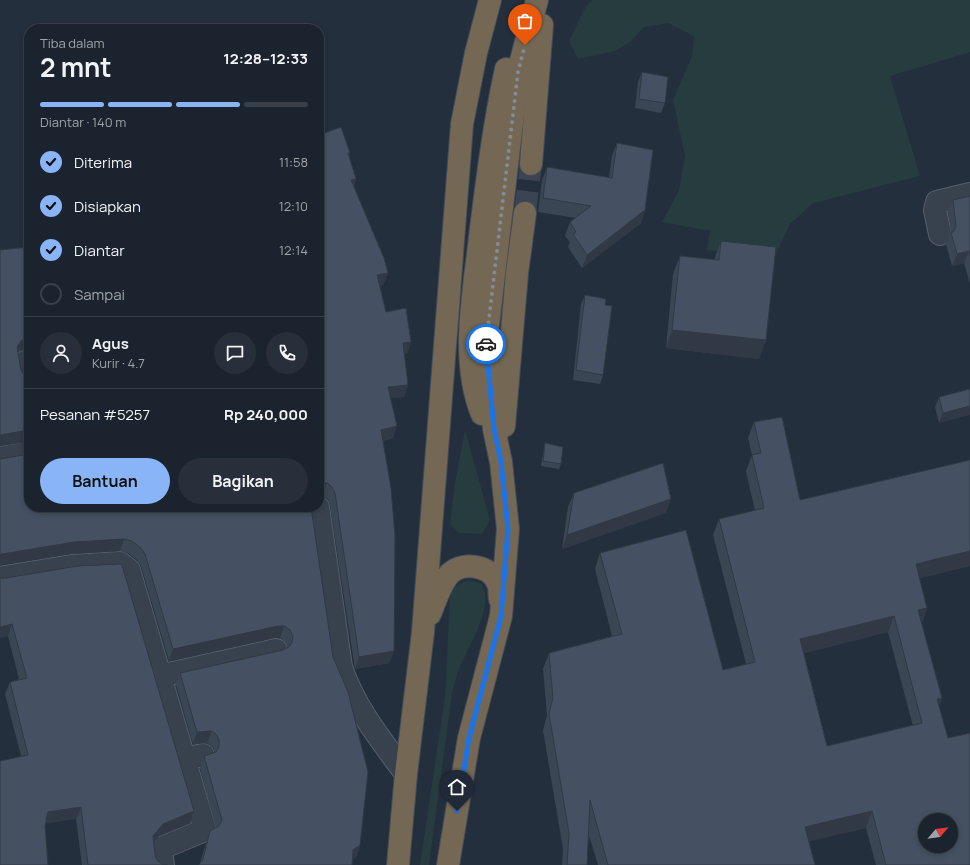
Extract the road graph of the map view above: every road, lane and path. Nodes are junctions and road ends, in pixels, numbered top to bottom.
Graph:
1 (490, 0) edge
2 (526, 0) edge
3 (536, 0) edge
4 (546, 0) edge
5 (531, 164) tunnel mouth
6 (970, 194) edge
7 (525, 213) tunnel mouth
8 (940, 234) dead end
9 (24, 454) edge
10 (0, 458) edge
11 (501, 462) junction
12 (319, 512) edge
13 (0, 578) edge
14 (501, 616) junction
15 (423, 632) junction
16 (276, 650) edge
17 (160, 676) junction
18 (406, 774) junction
19 (163, 865) edge
20 (398, 865) edge
21 (448, 865) edge

1 - 15 highway
2 - 11 highway
3 - 11 highway
4 - 5 highway
6 - 8 street
7 - 11 highway
9 - 10 street
11 - 14 highway
12 - 18 street
13 - 17 street
14 - 15 highway
14 - 21 highway
15 - 18 highway
16 - 17 street
17 - 19 street
18 - 20 highway

